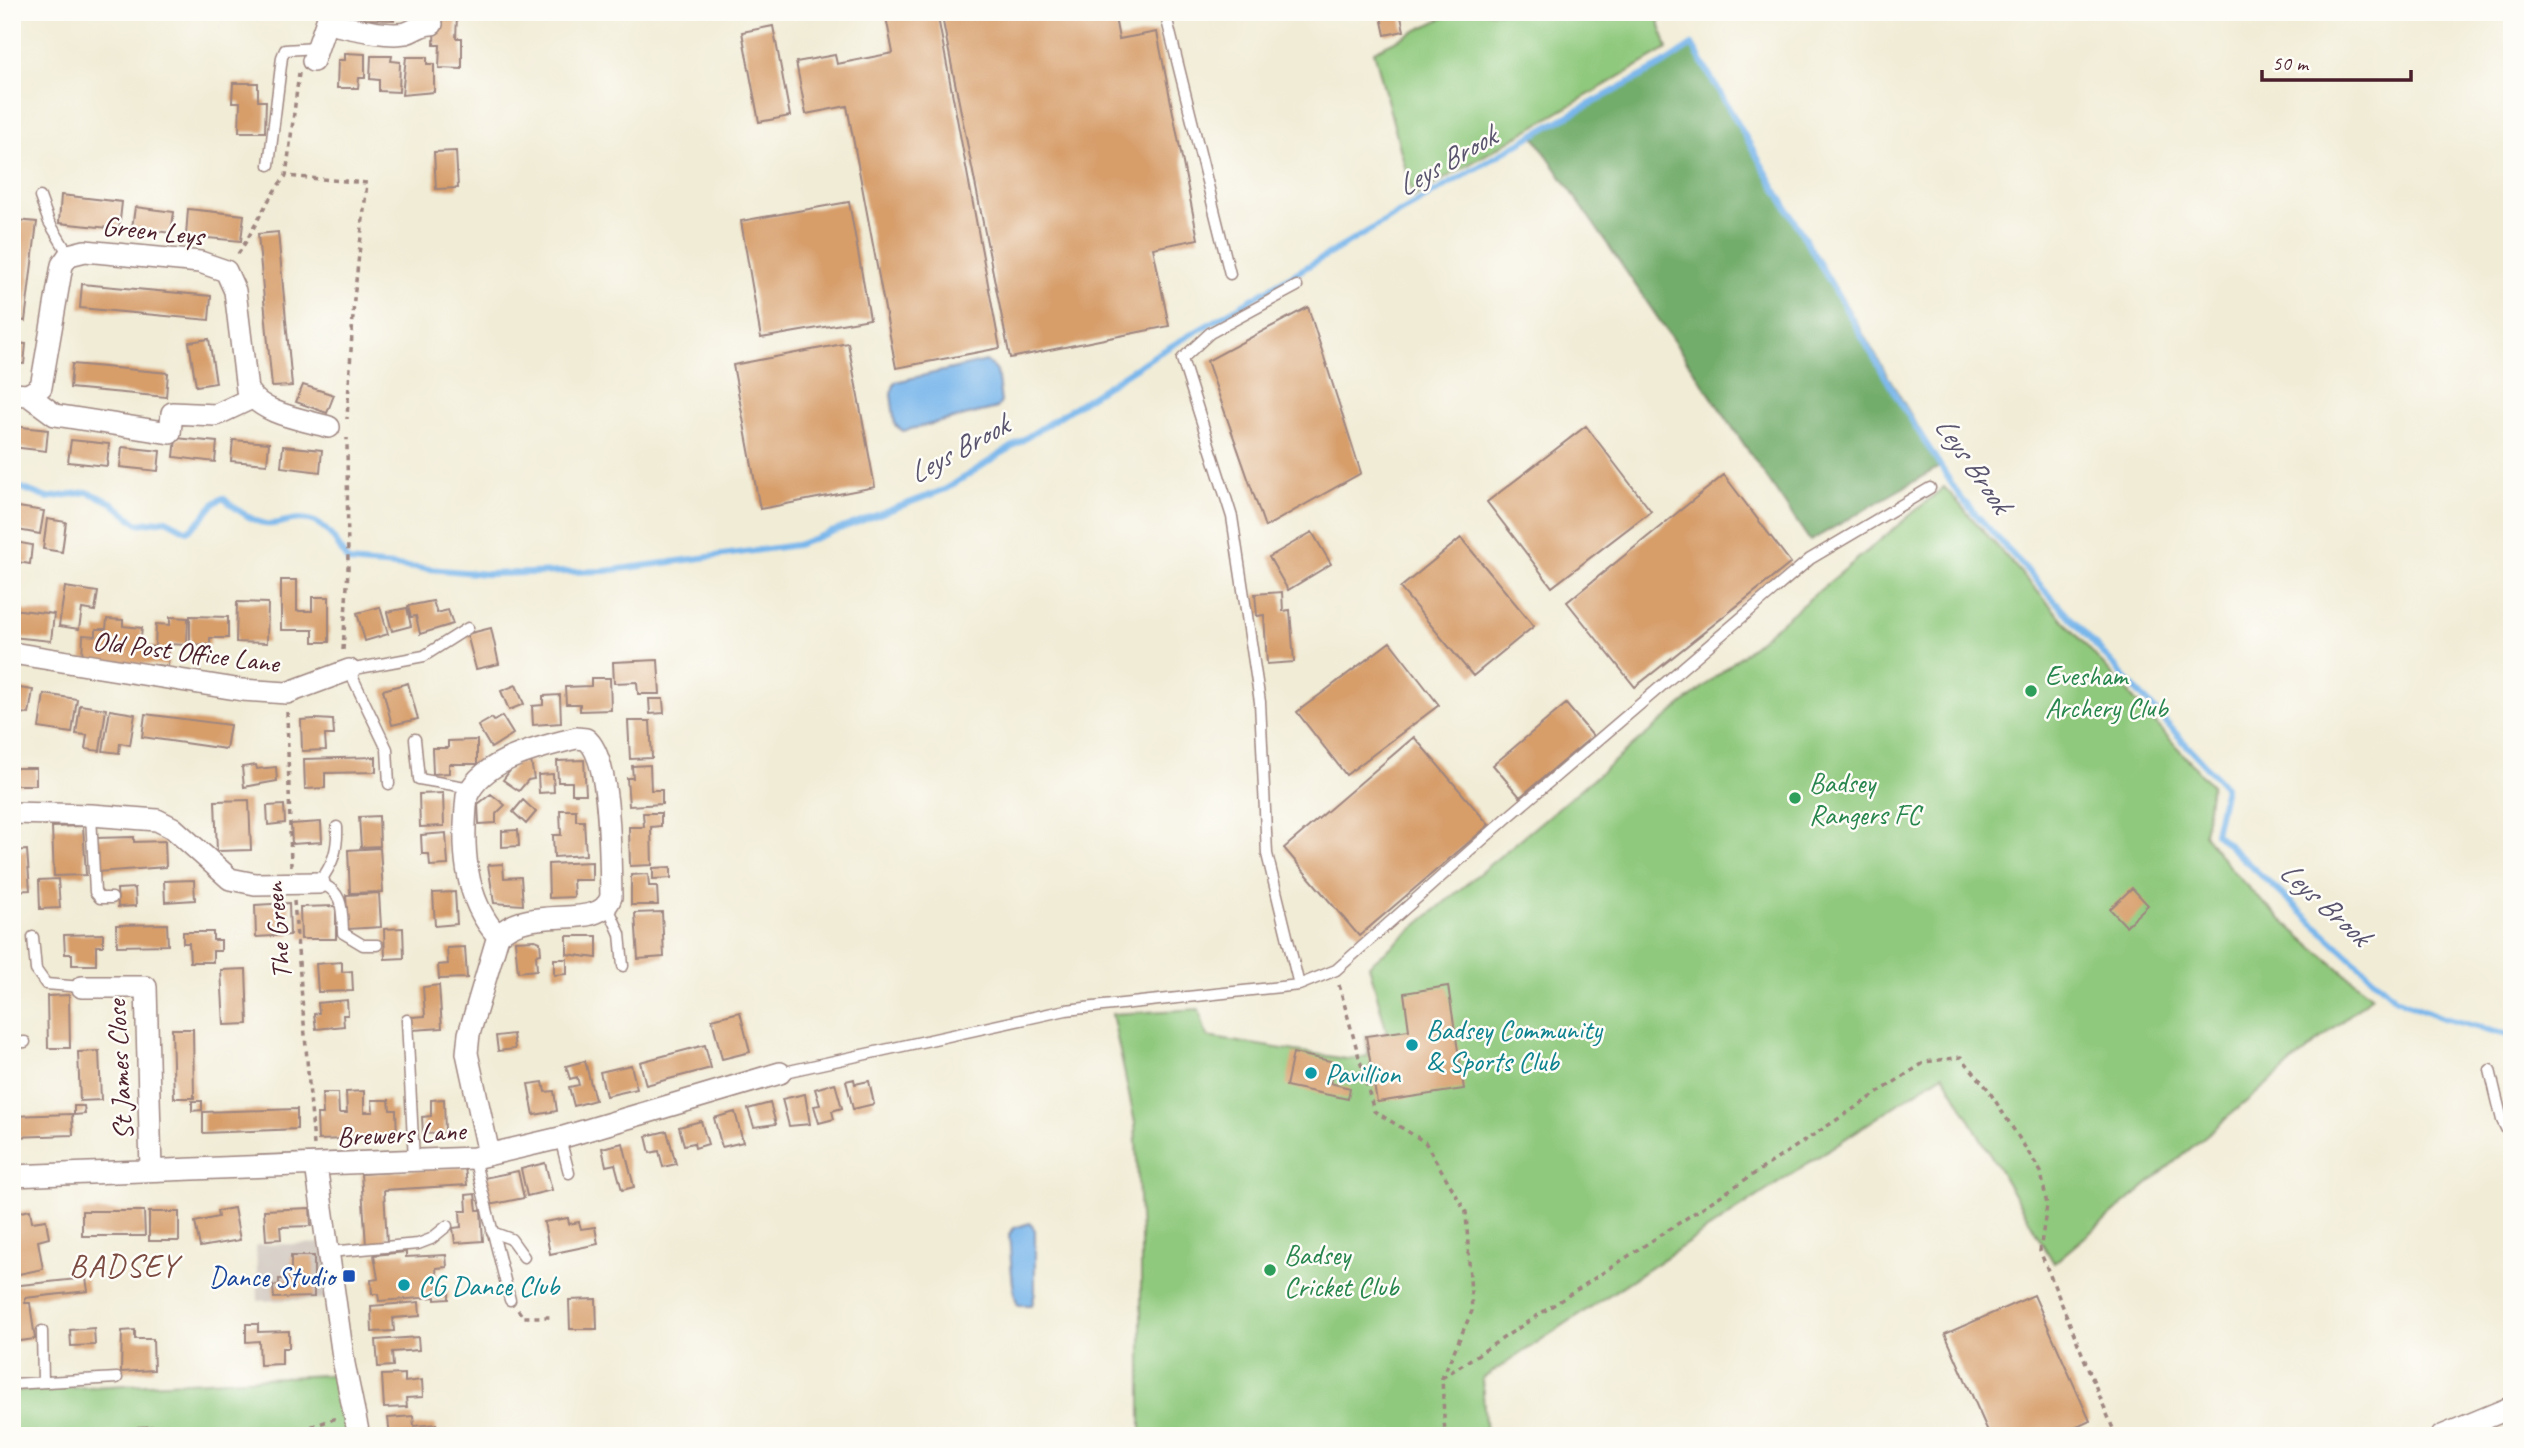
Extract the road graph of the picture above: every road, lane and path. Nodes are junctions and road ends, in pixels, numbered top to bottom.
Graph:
1 (1166, 12) edge
2 (329, 18) edge
3 (432, 24) dead end
4 (310, 52) junction
5 (269, 166) dead end
6 (286, 176) junction
7 (40, 197) dead end
8 (69, 255) junction
9 (226, 271) junction
10 (1230, 274) dead end
11 (1297, 286) dead end
12 (20, 395) edge
13 (252, 398) junction
14 (329, 427) dead end
15 (1930, 488) dead end
16 (468, 628) dead end
17 (12, 653) edge
18 (344, 671) junction
19 (287, 693) junction
20 (415, 739) dead end
21 (389, 784) dead end
22 (471, 788) junction
23 (12, 813) edge
24 (91, 815) junction
25 (337, 827) dead end
26 (293, 883) junction
27 (319, 883) junction
28 (112, 898) dead end
29 (608, 907) junction
30 (498, 936) junction
31 (33, 937) dead end
32 (377, 944) dead end
33 (623, 966) dead end
34 (1336, 970) junction
35 (1299, 985) junction
36 (82, 987) joint
37 (407, 1020) dead end
38 (25, 1042) dead end
39 (12, 1043) edge
40 (2490, 1070) dead end
41 (780, 1073) joint
42 (560, 1138) junction
43 (2512, 1140) edge
44 (482, 1156) junction
45 (414, 1161) junction
46 (316, 1165) junction
47 (151, 1170) junction
48 (569, 1173) dead end
49 (12, 1177) edge
50 (447, 1226) dead end
51 (492, 1232) junction
52 (329, 1252) junction
53 (524, 1257) dead end
54 (510, 1300) joint
55 (554, 1317) dead end
56 (42, 1331) dead end
57 (117, 1378) dead end
58 (1443, 1378) junction
59 (43, 1382) junction
60 (12, 1384) edge
61 (2512, 1407) edge
62 (354, 1412) junction
63 (283, 1436) edge
64 (359, 1436) edge
65 (1445, 1436) edge
66 (2116, 1436) edge
67 (2442, 1436) edge

1 - 10 lane
2 - 3 street
2 - 4 street
4 - 5 lane
4 - 6 path
6 - 9 path
6 - 18 path
7 - 8 lane
8 - 9 street, Green Leys
8 - 12 street, Green Leys
9 - 13 street, Green Leys
11 - 35 lane
12 - 13 street
13 - 14 street
15 - 34 lane
16 - 18 lane
17 - 19 street, Old Post Office Lane
18 - 19 street, Old Post Office Lane
18 - 21 lane
19 - 26 path, The Green
20 - 22 lane
22 - 29 street
22 - 30 street
23 - 24 street
24 - 26 street
24 - 28 lane
25 - 27 lane
26 - 27 street
26 - 46 path, The Green
27 - 32 lane
29 - 30 street
29 - 33 lane
30 - 44 street
31 - 36 lane
34 - 35 lane
34 - 58 path
35 - 41 lane
36 - 47 street, St James Close
37 - 45 lane
38 - 39 lane
40 - 43 lane
41 - 42 street, Brewers Lane
42 - 44 street, Brewers Lane
42 - 48 lane
44 - 45 street, Brewers Lane
44 - 51 lane
45 - 46 street, Brewers Lane
46 - 47 street, Brewers Lane
46 - 52 street
47 - 49 street, Brewers Lane
50 - 52 lane
51 - 53 lane
51 - 54 lane
52 - 62 street
54 - 55 path
56 - 59 lane
57 - 59 lane
58 - 65 path
58 - 66 path
59 - 60 lane
61 - 67 street
62 - 63 path
62 - 64 street

